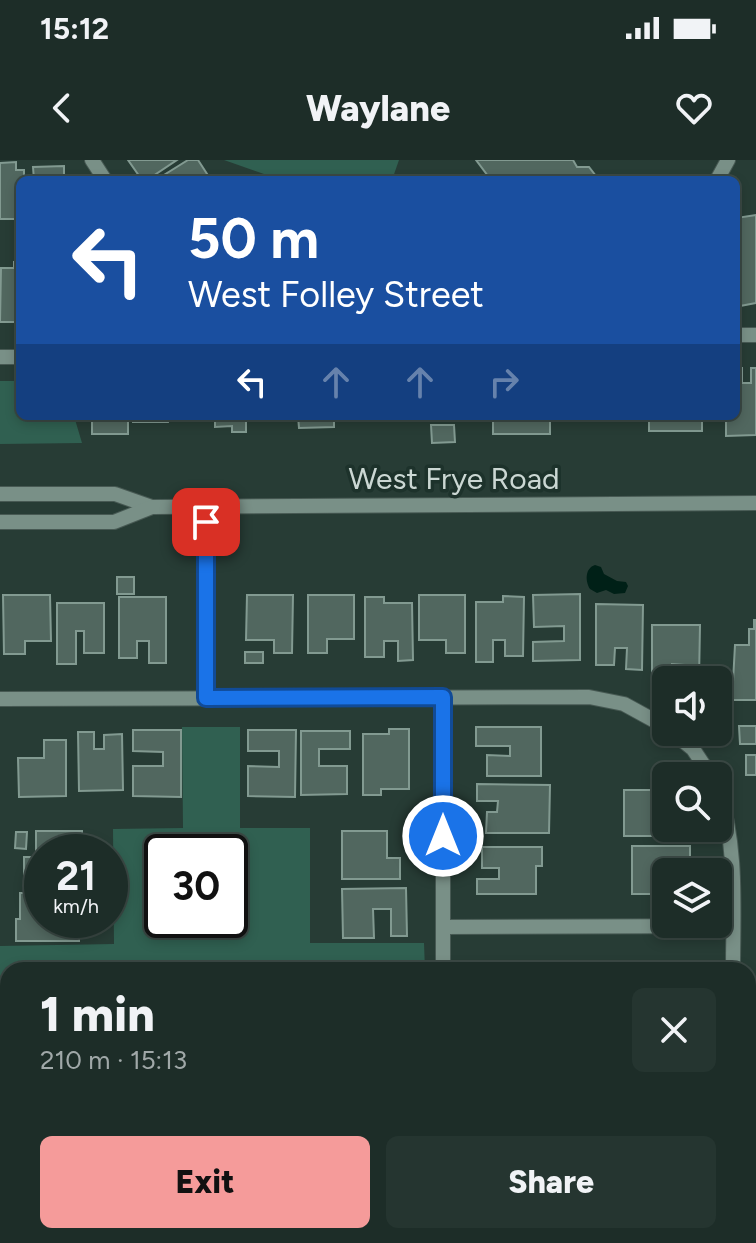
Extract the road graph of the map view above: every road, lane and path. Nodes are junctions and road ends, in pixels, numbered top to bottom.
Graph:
1 (0, 494) edge
2 (756, 503) edge
3 (206, 506) junction
4 (152, 507) junction
5 (0, 522) edge
6 (443, 697) junction
7 (206, 698) junction
8 (0, 699) edge
9 (652, 719) edge
10 (689, 746) edge
11 (702, 762) edge
12 (731, 842) edge
13 (733, 926) junction
14 (443, 927) junction
15 (443, 962) edge
16 (733, 962) edge

1 - 4 street, West Frye Road
2 - 3 street, West Frye Road
3 - 4 street, West Frye Road
3 - 7 street
4 - 5 street, West Frye Road
6 - 7 street
6 - 9 street
6 - 14 street
7 - 8 street
10 - 11 street
12 - 13 street
13 - 14 street
13 - 16 street
14 - 15 street

